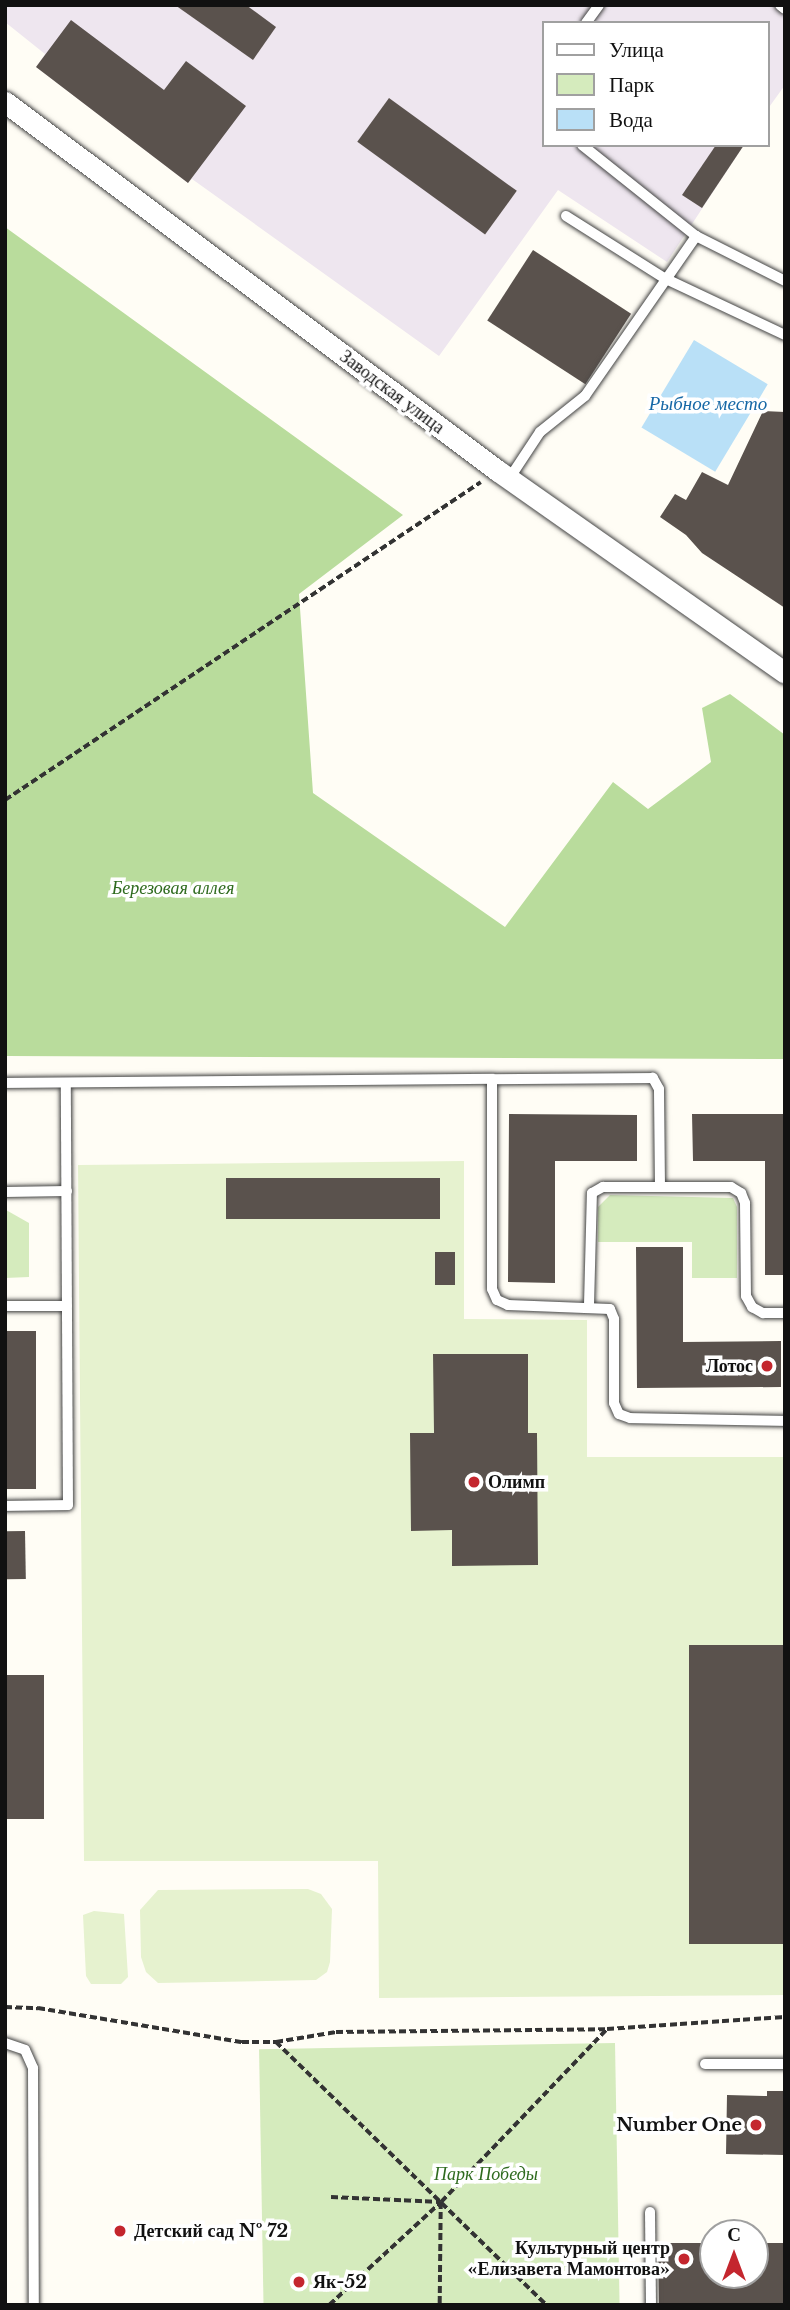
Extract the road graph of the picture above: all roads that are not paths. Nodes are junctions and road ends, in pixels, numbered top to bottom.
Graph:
1 (599, 5) edge
2 (780, 5) edge
3 (785, 9) edge
4 (587, 21) edge
5 (5, 102) edge
6 (584, 147) edge
7 (566, 216) dead end
8 (695, 236) junction
9 (664, 278) junction
10 (785, 281) edge
11 (785, 335) edge
12 (504, 475) junction
13 (785, 673) edge
14 (492, 1079) junction
15 (5, 1083) edge
16 (66, 1083) junction
17 (660, 1187) junction
18 (67, 1191) junction
19 (5, 1192) edge
20 (589, 1305) junction
21 (5, 1306) edge
22 (67, 1306) junction
23 (785, 1313) edge
24 (784, 1419) edge
25 (5, 1506) edge
26 (5, 2043) edge
27 (705, 2064) dead end
28 (785, 2064) edge
29 (650, 2212) dead end
30 (34, 2305) edge
31 (651, 2305) edge

1 - 4 lane
2 - 3 lane
5 - 12 street, Заводская улица
6 - 8 lane
7 - 9 lane
8 - 9 lane
8 - 10 lane
9 - 11 lane
9 - 12 lane
12 - 13 street, Заводская улица
14 - 16 lane
14 - 17 lane
14 - 20 lane
15 - 16 lane
16 - 18 lane
17 - 20 lane
17 - 23 lane
18 - 19 lane
18 - 22 lane
20 - 24 lane
21 - 22 lane
22 - 25 lane
26 - 30 lane
27 - 28 lane
29 - 31 lane

